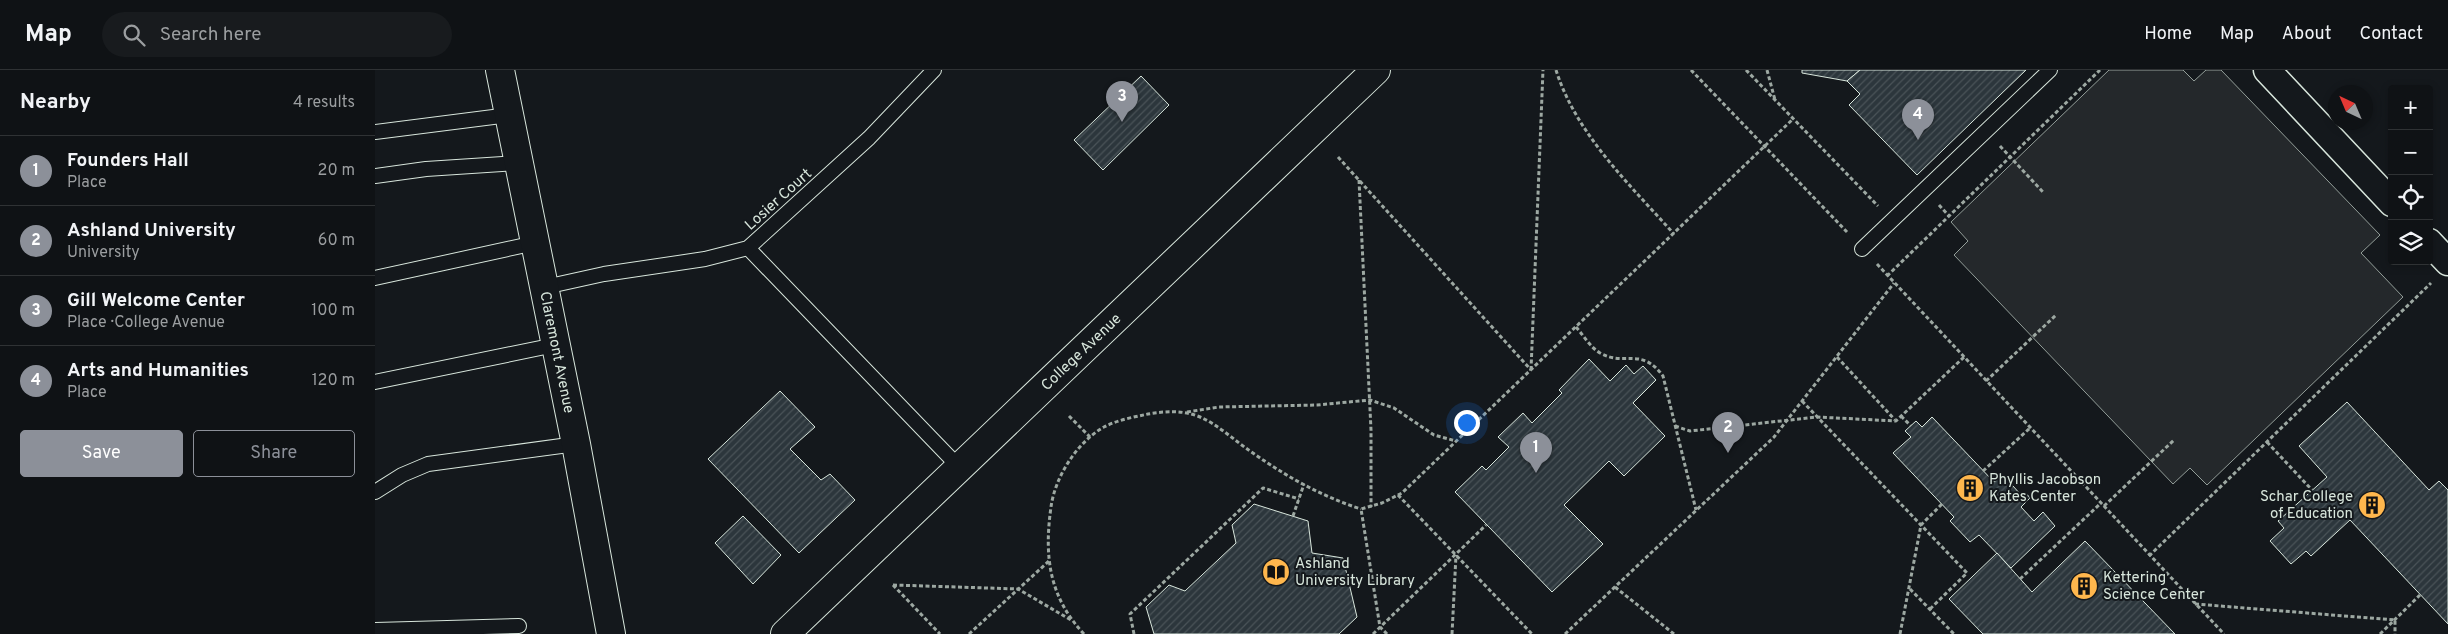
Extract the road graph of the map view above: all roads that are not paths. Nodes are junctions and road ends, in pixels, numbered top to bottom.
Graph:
1 (500, 70) edge
2 (934, 70) edge
3 (1376, 70) edge
4 (2050, 70) edge
5 (2267, 70) edge
6 (509, 115) junction
7 (375, 132) edge
8 (519, 163) junction
9 (375, 176) edge
10 (2388, 199) edge
11 (535, 243) junction
12 (747, 248) junction
13 (1862, 249) road end
14 (2433, 251) edge
15 (2441, 270) edge
16 (375, 278) edge
17 (545, 287) junction
18 (555, 345) junction
19 (375, 382) edge
20 (576, 444) junction
21 (960, 468) junction
22 (375, 492) edge
23 (519, 626) dead end
24 (375, 630) edge
25 (611, 634) edge
26 (785, 634) edge

1 - 6 street, Claremont Avenue
2 - 12 lane, Losier Court
3 - 21 street, College Avenue
4 - 13 lane
5 - 10 street
6 - 7 lane
6 - 8 street, Claremont Avenue
8 - 9 lane
8 - 11 street, Claremont Avenue
11 - 16 lane
11 - 17 street, Claremont Avenue
12 - 17 lane, Losier Court
12 - 21 lane
14 - 15 street
17 - 18 street, Claremont Avenue
18 - 19 lane
18 - 20 street, Claremont Avenue
20 - 22 lane
20 - 25 street, Claremont Avenue
21 - 26 street, College Avenue
23 - 24 lane

